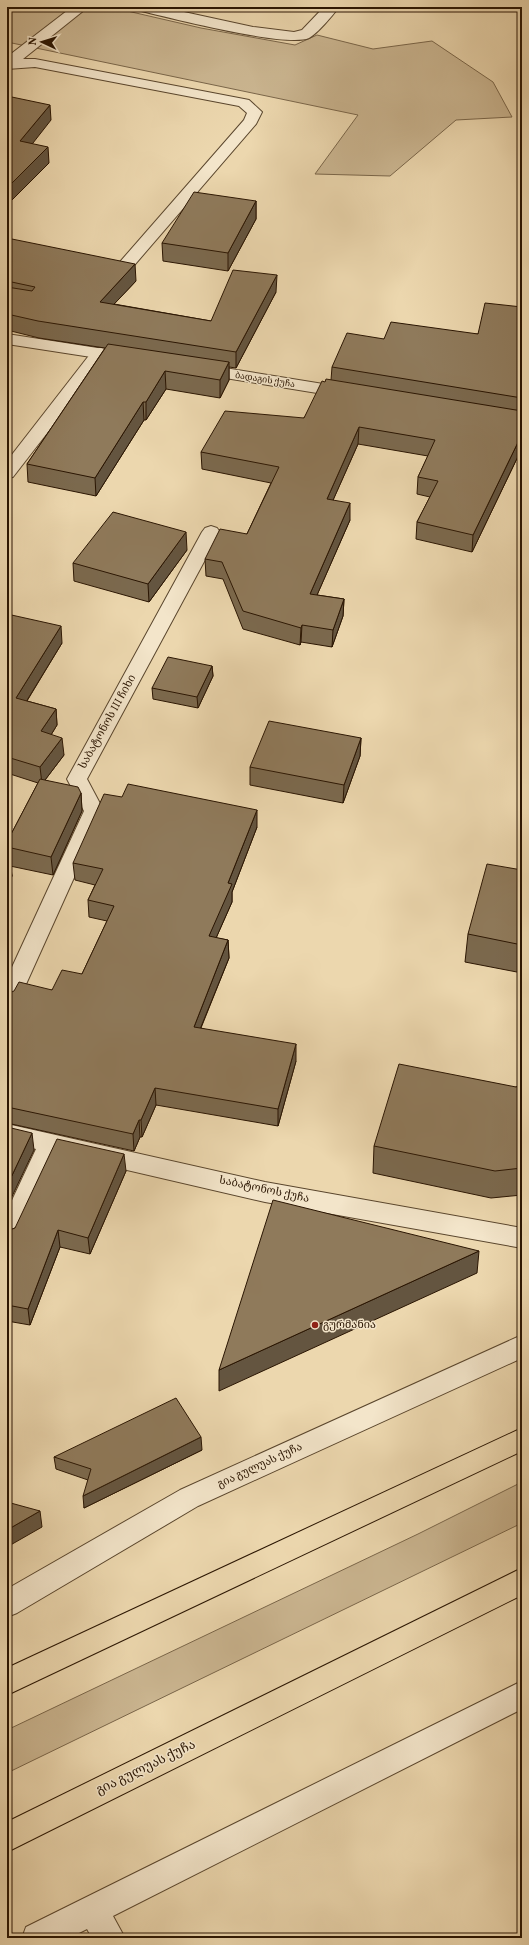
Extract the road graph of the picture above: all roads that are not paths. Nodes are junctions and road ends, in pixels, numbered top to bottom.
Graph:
1 (81, 7) edge
2 (142, 7) edge
3 (332, 7) edge
4 (7, 65) edge
5 (126, 266) edge
6 (7, 339) edge
7 (100, 354) junction
8 (147, 361) edge
9 (186, 367) edge
10 (366, 396) edge
11 (7, 473) edge
12 (211, 532) dead end
13 (7, 1002) edge
14 (7, 1134) edge
15 (51, 1143) junction
16 (7, 1237) edge
17 (522, 1238) edge
18 (522, 1346) edge
19 (522, 1439) edge
20 (522, 1581) edge
21 (7, 1604) edge
22 (7, 1682) edge
23 (522, 1694) edge
24 (7, 1837) edge
25 (92, 1910) junction
26 (36, 1938) edge
27 (110, 1938) edge

1 - 4 street
2 - 3 street
4 - 5 street
6 - 7 street
7 - 8 street
7 - 11 street
9 - 10 street, ბადაგის ქუჩა
12 - 13 street, საბატონოს III ჩიხი
14 - 15 street, საბატონოს ქუჩა
15 - 16 street
15 - 17 street, საბატონოს ქუჩა
18 - 21 street, გია გულუას ქუჩა
19 - 22 highway
20 - 24 highway, გია გულუას ქუჩა
23 - 25 street
25 - 26 street
25 - 27 street

